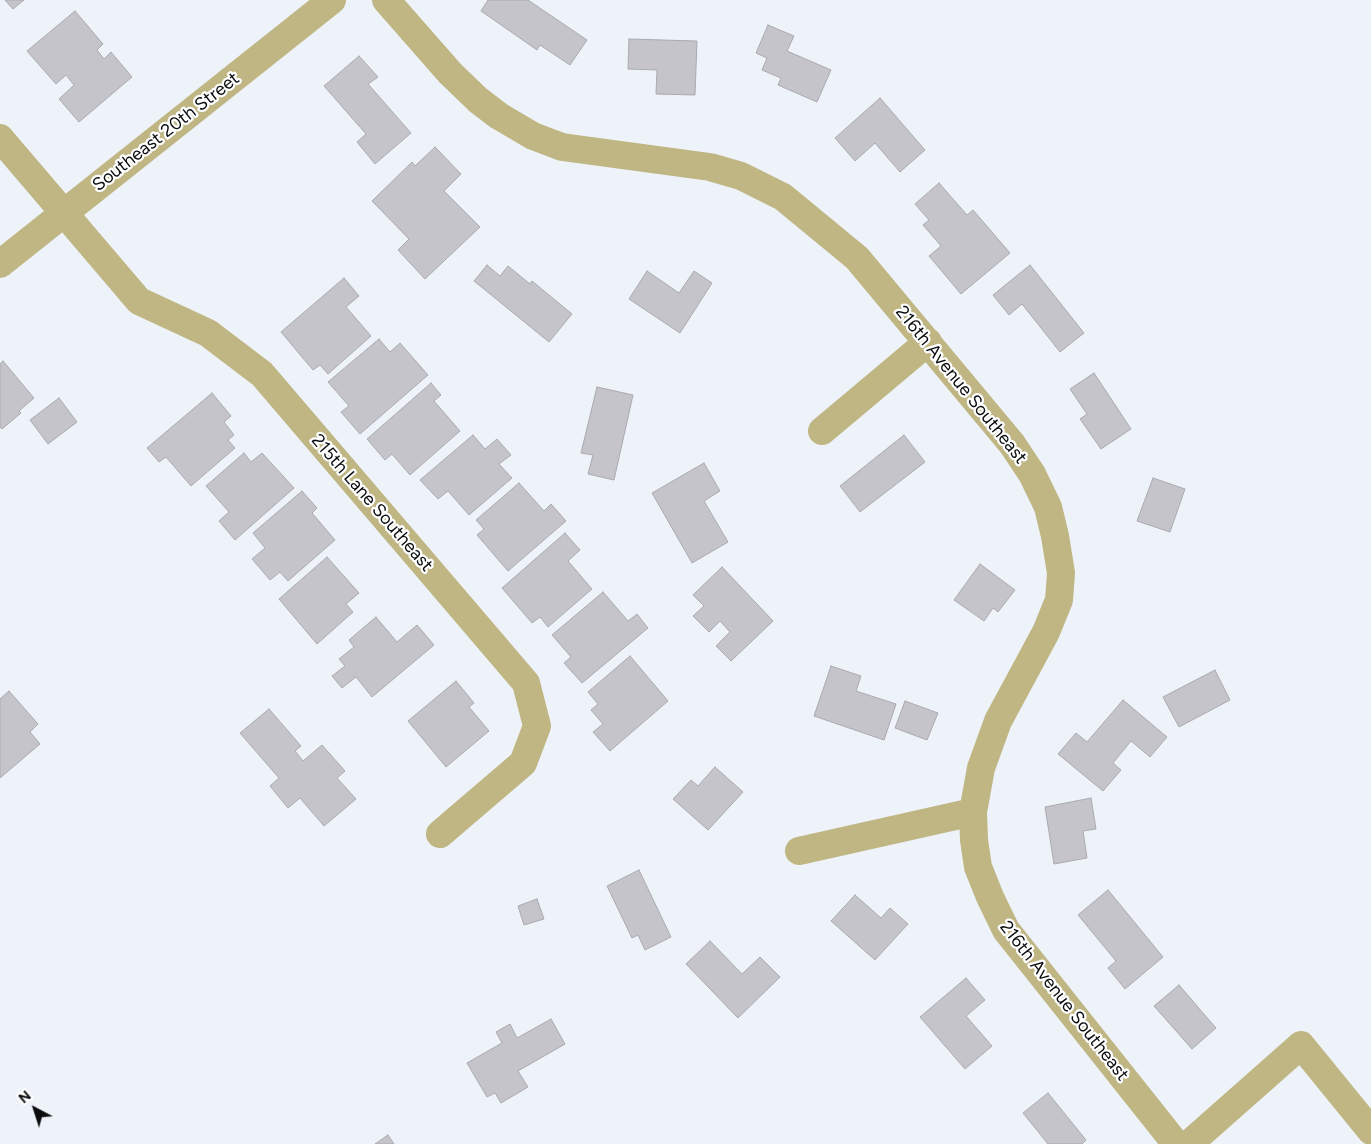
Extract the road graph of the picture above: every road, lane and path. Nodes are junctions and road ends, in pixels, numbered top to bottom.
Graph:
1 (332, 0) edge
2 (386, 0) edge
3 (0, 138) edge
4 (64, 213) junction
5 (0, 264) edge
6 (928, 342) junction
7 (822, 431) dead end
8 (973, 812) junction
9 (440, 834) dead end
10 (800, 851) dead end
11 (1371, 1131) edge
12 (1176, 1144) edge
13 (1189, 1144) edge

1 - 4 street, Southeast 20th Street
2 - 6 street, 216th Avenue Southeast
3 - 4 street, 215th Lane Southeast
4 - 5 street, Southeast 20th Street
4 - 9 street, 215th Lane Southeast
6 - 7 street
6 - 8 street, 216th Avenue Southeast
8 - 10 street
8 - 12 street, 216th Avenue Southeast
11 - 13 street

